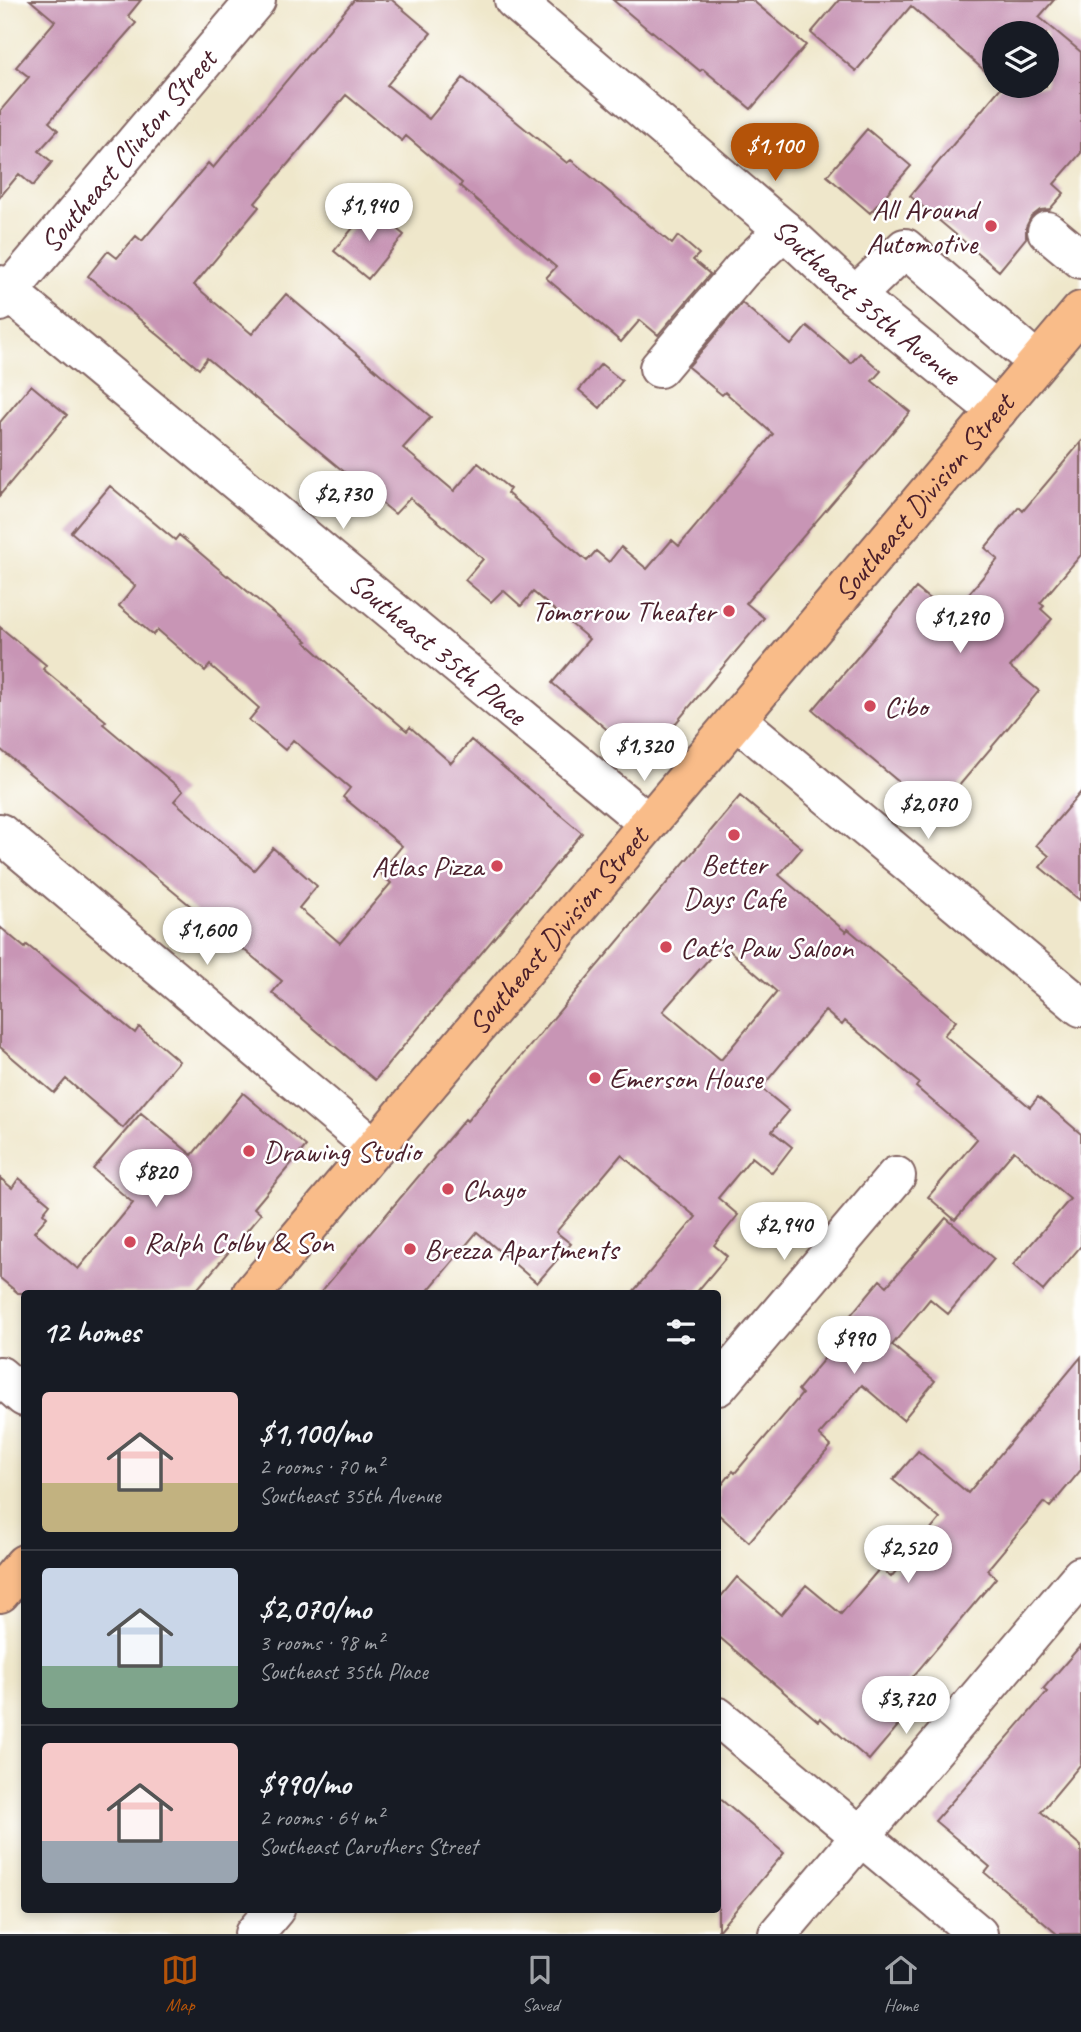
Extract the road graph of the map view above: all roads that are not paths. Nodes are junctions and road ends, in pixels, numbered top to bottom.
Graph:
1 (256, 0) edge
2 (514, 0) edge
3 (784, 230) junction
4 (1047, 232) dead end
5 (1081, 258) edge
6 (3, 293) edge
7 (855, 296) junction
8 (1081, 311) edge
9 (1037, 362) junction
10 (659, 368) dead end
11 (997, 411) junction
12 (737, 720) junction
13 (648, 823) junction
14 (0, 833) edge
15 (1081, 1007) edge
16 (375, 1148) junction
17 (897, 1176) dead end
18 (255, 1290) edge
19 (0, 1376) edge
20 (721, 1382) edge
21 (21, 1394) edge
22 (21, 1568) edge
23 (1081, 1576) edge
24 (0, 1593) edge
25 (721, 1719) edge
26 (861, 1835) junction
27 (272, 1913) edge
28 (254, 1934) edge
29 (778, 1934) edge
30 (978, 1934) edge

1 - 6 street, Southeast Clinton Street
2 - 3 street, Southeast 35th Avenue
3 - 7 street, Southeast 35th Avenue
3 - 10 street
4 - 5 street
6 - 13 street, Southeast 35th Place
7 - 9 street
7 - 11 street, Southeast 35th Avenue
8 - 9 main road, Southeast Division Street
9 - 11 main road, Southeast Division Street
11 - 12 main road, Southeast Division Street
12 - 13 main road, Southeast Division Street
12 - 15 street
13 - 16 main road, Southeast Division Street
14 - 16 street
16 - 18 main road, Southeast Division Street
17 - 20 street
19 - 21 street
22 - 24 main road
23 - 26 street
25 - 26 street
26 - 29 street
26 - 30 street
27 - 28 street

